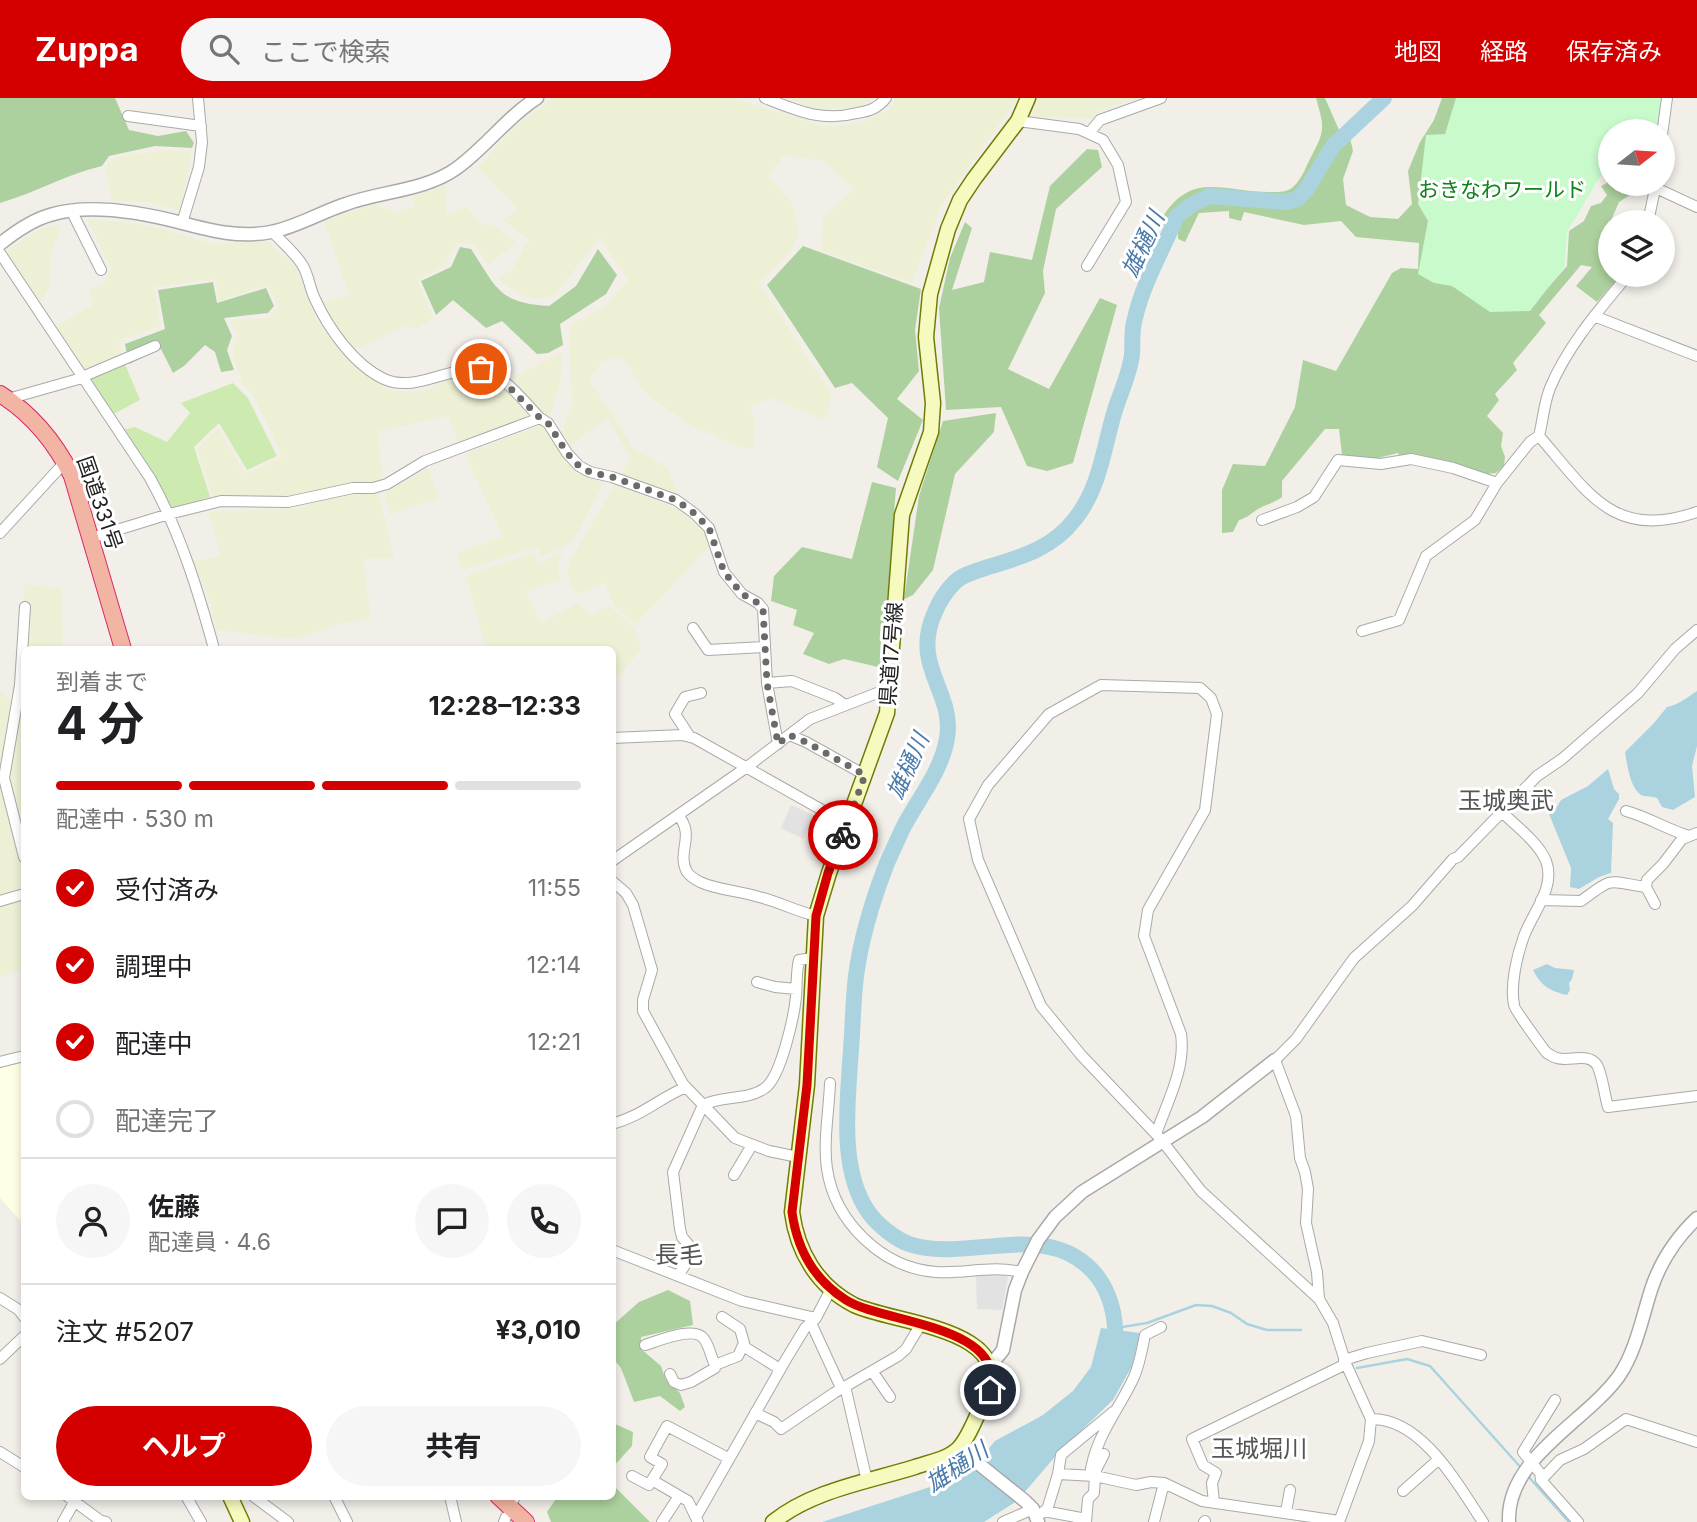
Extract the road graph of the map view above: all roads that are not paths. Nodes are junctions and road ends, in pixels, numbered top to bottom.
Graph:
1 (198, 98) edge
2 (537, 98) edge
3 (765, 98) edge
4 (886, 98) edge
5 (1028, 98) edge
6 (1161, 98) edge
7 (1667, 98) edge
8 (128, 116) dead end
9 (1664, 119) edge
10 (1018, 121) junction
11 (201, 126) junction
12 (1090, 132) junction
13 (1675, 196) edge
14 (1697, 207) edge
15 (72, 212) junction
16 (182, 223) junction
17 (272, 232) junction
18 (0, 244) edge
19 (0, 253) edge
20 (1087, 267) dead end
21 (101, 271) dead end
22 (1618, 287) edge
23 (1594, 316) junction
24 (155, 346) dead end
25 (1697, 356) edge
26 (82, 377) junction
27 (4, 396) edge
28 (540, 418) junction
29 (1539, 436) junction
30 (65, 461) junction
31 (1497, 483) junction
32 (1697, 512) edge
33 (169, 514) junction
34 (1262, 520) dead end
35 (0, 533) edge
36 (92, 538) junction
37 (25, 607) dead end
38 (693, 628) dead end
39 (1697, 630) edge
40 (1362, 631) dead end
41 (22, 646) edge
42 (122, 646) edge
43 (213, 646) edge
44 (764, 647) junction
45 (21, 669) edge
46 (767, 683) junction
47 (890, 688) junction
48 (701, 693) dead end
49 (845, 705) junction
50 (789, 735) junction
51 (690, 737) junction
52 (616, 738) edge
53 (778, 744) junction
54 (747, 767) junction
55 (865, 775) junction
56 (1626, 811) dead end
57 (1503, 813) junction
58 (678, 815) junction
59 (847, 824) junction
60 (1693, 835) edge
61 (21, 845) edge
62 (616, 858) edge
63 (616, 884) edge
64 (1646, 887) junction
65 (21, 895) edge
66 (1541, 900) junction
67 (0, 901) edge
68 (1655, 904) dead end
69 (816, 916) junction
70 (813, 958) junction
71 (757, 982) dead end
72 (796, 989) junction
73 (21, 1057) edge
74 (1275, 1060) junction
75 (0, 1062) edge
76 (830, 1083) dead end
77 (685, 1087) junction
78 (1697, 1096) edge
79 (704, 1105) junction
80 (616, 1123) edge
81 (1159, 1138) junction
82 (752, 1145) junction
83 (798, 1157) junction
84 (734, 1175) dead end
85 (1697, 1218) edge
86 (616, 1252) edge
87 (1022, 1272) junction
88 (678, 1276) junction
89 (831, 1289) junction
90 (0, 1298) edge
91 (1319, 1299) junction
92 (21, 1313) edge
93 (722, 1317) dead end
94 (813, 1320) junction
95 (921, 1324) junction
96 (1161, 1327) dead end
97 (21, 1339) edge
98 (645, 1345) dead end
99 (743, 1346) junction
100 (1481, 1355) dead end
101 (0, 1359) edge
102 (988, 1362) junction
103 (1345, 1362) junction
104 (715, 1366) junction
105 (780, 1369) junction
106 (872, 1371) junction
107 (670, 1374) dead end
108 (723, 1379) dead end
109 (843, 1387) junction
110 (890, 1397) dead end
111 (1555, 1400) dead end
112 (1113, 1412) junction
113 (755, 1413) junction
114 (1371, 1419) junction
115 (1697, 1442) edge
116 (959, 1448) junction
117 (0, 1452) edge
118 (1104, 1454) dead end
119 (729, 1458) junction
120 (1439, 1459) junction
121 (21, 1465) edge
122 (1529, 1465) junction
123 (1058, 1474) junction
124 (632, 1476) dead end
125 (1093, 1476) junction
126 (652, 1480) junction
127 (1541, 1480) junction
128 (867, 1481) junction
129 (1164, 1483) junction
130 (1290, 1490) dead end
131 (1403, 1492) dead end
132 (679, 1496) junction
133 (72, 1500) edge
134 (75, 1500) edge
135 (188, 1500) edge
136 (232, 1500) edge
137 (251, 1500) edge
138 (258, 1500) edge
139 (336, 1500) edge
140 (451, 1500) edge
141 (511, 1500) edge
142 (1214, 1502) junction
143 (1035, 1512) edge
144 (1287, 1516) edge
145 (239, 1519) edge
146 (697, 1520) edge
147 (1086, 1520) edge
148 (1339, 1521) edge
149 (63, 1522) edge
150 (106, 1522) edge
151 (201, 1522) edge
152 (288, 1522) edge
153 (347, 1522) edge
154 (456, 1522) edge
155 (526, 1522) edge
156 (662, 1522) edge
157 (773, 1522) edge
158 (1003, 1522) edge
159 (1154, 1522) edge
160 (1483, 1522) edge
161 (1509, 1522) edge
162 (1578, 1522) edge

1 - 11 street
2 - 17 street
3 - 4 street
5 - 10 main road, 県道17号線
6 - 12 street
7 - 9 street
8 - 11 street
10 - 12 street
10 - 47 main road, 県道17号線
11 - 16 street
12 - 20 street
13 - 14 street
15 - 16 street
15 - 18 street
15 - 21 street
16 - 17 street
17 - 28 street
19 - 26 street
22 - 23 street
23 - 25 street
23 - 29 street
24 - 26 street
26 - 27 street
26 - 33 street
27 - 30 highway, 国道331号
28 - 33 street
28 - 44 street
29 - 31 street
29 - 32 street
30 - 35 street
30 - 36 highway, 国道331号
31 - 34 street
31 - 40 street
33 - 36 street
33 - 43 street
36 - 42 highway, 国道331号
37 - 41 street
38 - 44 street
39 - 57 street
44 - 46 street
45 - 61 street
46 - 49 street
46 - 53 street
47 - 49 street
47 - 55 main road, 県道17号線
48 - 51 street
49 - 50 street
50 - 53 street
50 - 55 street
51 - 52 street
51 - 54 street
53 - 54 street
54 - 58 street
54 - 59 street
55 - 59 main road, 県道17号線
56 - 60 street
57 - 66 street
57 - 74 street
58 - 62 street
58 - 69 street
59 - 69 main road, 県道17号線
60 - 64 street
63 - 77 street
64 - 66 street
64 - 68 street
65 - 67 street
66 - 78 street
69 - 70 main road, 県道17号線
70 - 72 street
70 - 83 main road, 県道17号線
71 - 72 street
72 - 79 street
73 - 75 street
74 - 81 street
74 - 91 street
76 - 87 street
77 - 79 street
77 - 80 street
79 - 82 street
79 - 88 street
81 - 81 street
81 - 87 street
81 - 91 street
82 - 83 street
82 - 84 street
83 - 89 main road, 県道17号線
85 - 122 street
86 - 88 street
87 - 102 street
88 - 94 street
89 - 94 street
89 - 95 main road, 県道17号線
90 - 92 street
91 - 103 street
93 - 99 street
94 - 105 street
94 - 109 street
95 - 102 main road, 県道17号線
95 - 106 street
96 - 112 street
97 - 101 street
98 - 104 street
99 - 104 street
99 - 105 street
100 - 103 street
102 - 116 main road
103 - 114 street
103 - 142 street
104 - 107 street
104 - 108 street
105 - 113 street
106 - 109 street
106 - 110 street
109 - 113 street
109 - 128 street
111 - 122 street
112 - 123 street
112 - 125 street
113 - 119 street
114 - 120 street
114 - 148 street
115 - 127 street
116 - 128 main road
116 - 143 street
117 - 121 street
118 - 125 street
119 - 126 street
119 - 146 street
120 - 131 street
120 - 160 street
122 - 127 street
122 - 161 street
123 - 125 street
123 - 143 street
124 - 126 street
125 - 129 street
125 - 147 street
126 - 132 street
127 - 162 street
128 - 157 main road
129 - 142 street
129 - 159 street
130 - 144 street
132 - 146 street
132 - 156 street
133 - 149 street
134 - 150 street
135 - 151 street
136 - 145 main road
137 - 145 street
138 - 152 street
139 - 153 street
140 - 154 street
141 - 155 highway
142 - 144 street
143 - 147 street
143 - 158 street
144 - 148 street

